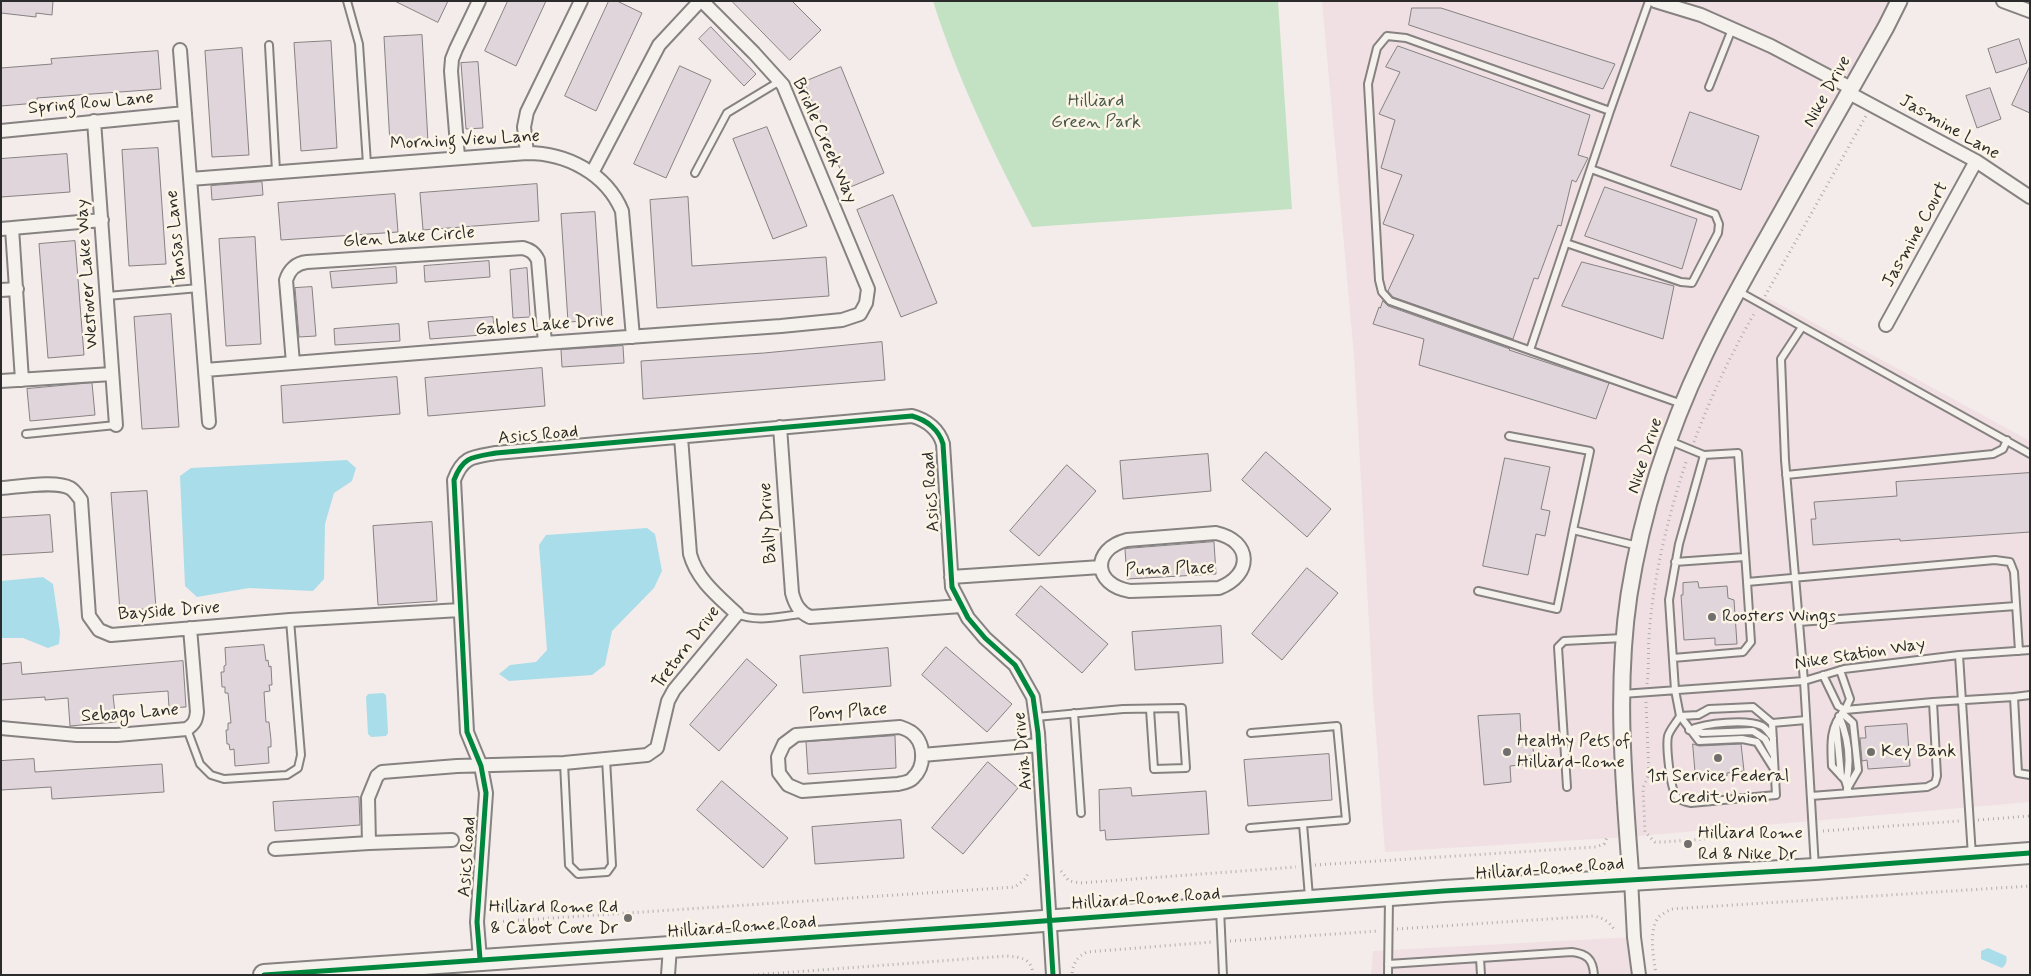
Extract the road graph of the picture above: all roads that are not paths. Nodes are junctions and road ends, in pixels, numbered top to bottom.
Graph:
1 (347, 1) edge
2 (479, 1) edge
3 (581, 1) edge
4 (701, 1) edge
5 (1649, 1) edge
6 (1655, 1) edge
7 (2003, 1) edge
8 (1898, 2) edge
9 (2030, 11) edge
10 (1732, 29) junction
11 (269, 45) dead end
12 (180, 50) dead end
13 (780, 81) junction
14 (1709, 87) dead end
15 (1850, 90) junction
16 (1610, 111) junction
17 (185, 113) junction
18 (94, 121) junction
19 (1, 131) edge
20 (527, 153) junction
21 (458, 157) junction
22 (1976, 161) junction
23 (367, 164) junction
24 (1591, 169) junction
25 (276, 171) junction
26 (592, 173) junction
27 (696, 173) dead end
28 (190, 179) junction
29 (2030, 197) edge
30 (102, 220) junction
31 (7, 229) edge
32 (1566, 243) junction
33 (199, 288) junction
34 (17, 289) junction
35 (868, 289) joint
36 (1, 290) edge
37 (1738, 291) junction
38 (107, 296) junction
39 (1886, 325) dead end
40 (1802, 327) junction
41 (633, 337) junction
42 (545, 343) junction
43 (1530, 350) junction
44 (293, 363) junction
45 (205, 370) junction
46 (112, 374) junction
47 (22, 380) junction
48 (1, 381) edge
49 (1682, 404) junction
50 (209, 422) dead end
51 (116, 424) joint
52 (780, 427) junction
53 (26, 434) dead end
54 (1509, 436) dead end
55 (681, 437) junction
56 (1670, 440) junction
57 (2007, 440) junction
58 (2030, 454) edge
59 (1704, 455) junction
60 (1786, 475) junction
61 (1, 488) edge
62 (1573, 530) junction
63 (1638, 546) junction
64 (1745, 557) junction
65 (1676, 562) junction
66 (1101, 567) junction
67 (952, 577) junction
68 (1795, 577) junction
69 (1747, 582) junction
70 (1478, 591) dead end
71 (960, 606) junction
72 (2016, 606) junction
73 (460, 610) junction
74 (737, 614) junction
75 (802, 614) junction
76 (290, 620) junction
77 (1799, 622) junction
78 (190, 628) junction
79 (1624, 638) junction
80 (2030, 650) edge
81 (2019, 651) junction
82 (1959, 655) junction
83 (1673, 658) junction
84 (1840, 670) junction
85 (1823, 675) junction
86 (1804, 681) junction
87 (1675, 690) junction
88 (1622, 694) junction
89 (2030, 695) edge
90 (2014, 697) junction
91 (1962, 700) junction
92 (1933, 702) junction
93 (1150, 709) junction
94 (1074, 714) junction
95 (1680, 716) junction
96 (1840, 716) junction
97 (1036, 717) junction
98 (1806, 720) junction
99 (1772, 723) junction
100 (1, 728) edge
101 (187, 729) junction
102 (1689, 730) junction
103 (1251, 734) dead end
104 (1773, 738) junction
105 (1038, 746) junction
106 (922, 754) junction
107 (1774, 755) junction
108 (606, 759) junction
109 (564, 763) junction
110 (481, 766) junction
111 (1775, 770) junction
112 (2030, 775) edge
113 (1567, 787) dead end
114 (1848, 789) junction
115 (1811, 796) junction
116 (1081, 813) dead end
117 (1303, 824) junction
118 (1250, 828) dead end
119 (452, 840) dead end
120 (369, 843) junction
121 (275, 849) dead end
122 (2030, 853) edge
123 (1972, 858) junction
124 (1815, 869) junction
125 (1632, 879) junction
126 (1389, 895) junction
127 (1310, 901) junction
128 (1220, 908) junction
129 (1049, 921) junction
130 (670, 947) junction
131 (1480, 958) junction
132 (480, 959) junction
133 (1388, 964) junction
134 (351, 972) edge
135 (264, 975) edge
136 (668, 975) edge
137 (1053, 975) edge
138 (1223, 975) edge
139 (1388, 975) edge
140 (1481, 975) edge
141 (1594, 975) edge
142 (1639, 975) edge

1 - 23 lane
2 - 21 street
3 - 20 street
4 - 13 street, Bridle Creek Way
4 - 26 street
5 - 16 lane
6 - 10 street, Jasmine Lane
7 - 9 street
8 - 15 street, Nike Drive
10 - 14 lane
10 - 15 street, Jasmine Lane
11 - 25 lane
12 - 17 street, Tansas Lane
13 - 27 lane
13 - 35 street, Bridle Creek Way
15 - 22 street, Jasmine Lane
15 - 37 street, Nike Drive
16 - 24 lane
16 - 43 lane
17 - 18 street, Spring Row Lane
17 - 28 street, Tansas Lane
18 - 19 street, Spring Row Lane
18 - 30 street, Westover Lake Way
20 - 21 street, Morning View Lane
20 - 26 street, Morning View Lane
21 - 23 street, Morning View Lane
22 - 29 street, Jasmine Lane
22 - 39 street, Jasmine Court
23 - 25 street, Morning View Lane
24 - 32 lane
24 - 32 lane
25 - 28 street, Morning View Lane
26 - 41 street, Morning View Lane
28 - 33 street, Tansas Lane
30 - 31 street
30 - 38 street, Westover Lake Way
31 - 34 street
32 - 43 lane
33 - 38 lane
33 - 45 street, Tansas Lane
34 - 36 street
34 - 47 street
35 - 41 street, Gables Lake Drive
37 - 40 lane
37 - 49 street, Nike Drive
38 - 46 street, Westover Lake Way
40 - 57 lane
40 - 60 lane
41 - 42 street, Gables Lake Drive
42 - 44 street, Gables Lake Drive
42 - 44 street, Glen Lake Circle
43 - 49 lane
44 - 45 street, Gables Lake Drive
45 - 50 street, Tansas Lane
46 - 47 street
46 - 51 street, Westover Lake Way
47 - 48 street
49 - 56 street, Nike Drive
51 - 53 lane
52 - 55 street, Asics Road
52 - 67 street, Asics Road
52 - 75 street, Bally Drive
54 - 62 lane
55 - 73 street, Asics Road
55 - 74 street, Tretorn Drive
56 - 59 lane
56 - 63 street, Nike Drive
57 - 58 lane
57 - 60 lane
59 - 64 lane
59 - 65 lane
60 - 68 lane
61 - 78 street, Bayside Drive
62 - 63 lane
62 - 70 lane
63 - 79 street, Nike Drive
64 - 65 lane
64 - 69 lane
65 - 83 lane
66 - 66 street, Puma Place
66 - 67 street, Puma Place
67 - 71 street, Asics Road
68 - 69 lane
68 - 72 lane
68 - 77 lane
69 - 83 lane
71 - 75 street
71 - 97 street, Avia Drive
72 - 77 lane
72 - 81 lane
73 - 76 street, Bayside Drive
73 - 110 street, Asics Road
74 - 75 lane
74 - 108 street, Tretorn Drive
76 - 78 street, Bayside Drive
76 - 101 lane
77 - 86 lane
78 - 101 street, Sebago Lane
79 - 88 street, Nike Drive
79 - 113 lane
80 - 81 lane, Nike Station Way
81 - 82 lane, Nike Station Way
82 - 84 lane, Nike Station Way
82 - 91 lane
83 - 87 lane
84 - 85 lane, Nike Station Way
84 - 96 lane
85 - 86 lane, Nike Station Way
85 - 96 lane
86 - 87 lane, Nike Station Way
86 - 98 lane
87 - 88 lane, Nike Station Way
87 - 95 lane
88 - 125 street, Nike Drive
89 - 90 lane
90 - 91 lane
90 - 112 lane
91 - 92 lane
91 - 123 lane
92 - 96 lane
92 - 114 lane
93 - 93 lane
93 - 94 lane
94 - 97 lane
94 - 116 lane
95 - 99 lane
95 - 102 lane
95 - 111 lane
96 - 114 lane
96 - 114 lane
96 - 114 lane
97 - 105 street, Avia Drive
98 - 99 lane
98 - 115 lane
99 - 104 lane
100 - 101 street, Sebago Lane
102 - 104 lane
102 - 107 lane
102 - 111 lane
103 - 117 lane
104 - 107 lane
105 - 106 street
105 - 129 street, Avia Drive
106 - 106 street, Pony Place
107 - 111 lane
108 - 109 street, Tretorn Drive
108 - 109 lane
109 - 110 street, Tretorn Drive
110 - 120 street, Tretorn Drive
110 - 132 street, Asics Road
114 - 115 lane
115 - 124 lane
117 - 118 lane
117 - 127 lane
119 - 120 street
120 - 121 street
122 - 123 main road, Hilliard-Rome Road
123 - 124 main road, Hilliard-Rome Road
124 - 125 main road, Hilliard-Rome Road
125 - 126 main road, Hilliard-Rome Road
125 - 142 street, Nike Drive
126 - 127 main road, Hilliard-Rome Road
126 - 133 lane
127 - 128 main road, Hilliard-Rome Road
128 - 129 main road, Hilliard-Rome Road
128 - 138 lane
129 - 130 main road, Hilliard-Rome Road
129 - 137 street, Avia Drive
130 - 132 main road, Hilliard-Rome Road
130 - 136 street
131 - 133 lane
131 - 140 lane
131 - 141 lane
132 - 134 main road, Hilliard-Rome Road
133 - 139 lane
134 - 135 main road, Hilliard-Rome Road

